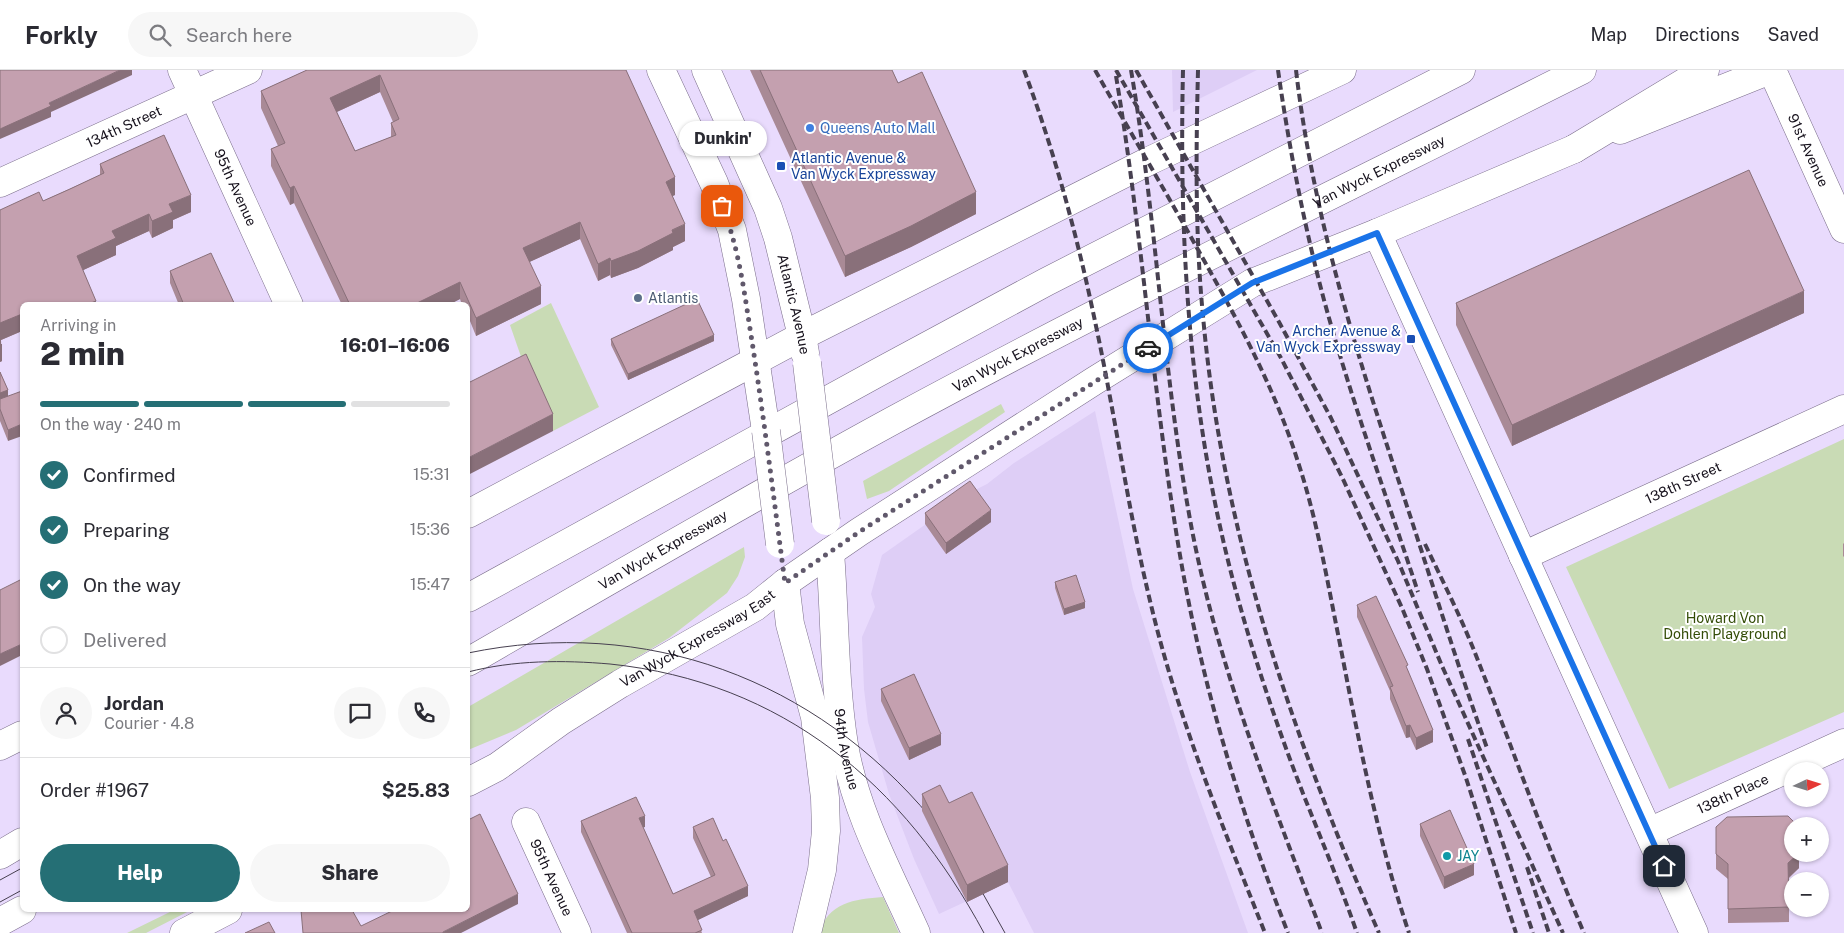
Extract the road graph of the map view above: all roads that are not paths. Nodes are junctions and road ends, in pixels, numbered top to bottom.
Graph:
1 (182, 70) edge
2 (248, 70) edge
3 (661, 70) edge
4 (706, 70) edge
5 (1342, 70) edge
6 (1461, 70) edge
7 (1582, 70) edge
8 (1705, 70) edge
9 (1771, 70) edge
10 (193, 95) junction
11 (1574, 149) junction
12 (0, 182) edge
13 (1844, 229) edge
14 (1377, 233) junction
15 (288, 302) edge
16 (802, 336) junction
17 (756, 361) junction
18 (1844, 409) edge
19 (470, 513) edge
20 (830, 552) junction
21 (1523, 556) junction
22 (785, 583) junction
23 (470, 597) edge
24 (470, 661) edge
25 (20, 735) edge
26 (1844, 743) edge
27 (0, 746) edge
28 (470, 781) edge
29 (526, 822) dead end
30 (1650, 832) junction
31 (20, 843) edge
32 (0, 854) edge
33 (20, 911) edge
34 (224, 912) edge
35 (0, 922) edge
36 (184, 933) edge
37 (577, 933) edge
38 (807, 933) edge
39 (916, 933) edge
40 (1694, 933) edge

1 - 10 main road, 95th Avenue
2 - 10 main road, 134th Street
3 - 17 main road
4 - 16 main road, Atlantic Avenue
5 - 16 main road
6 - 23 main road
7 - 24 main road, Van Wyck Expressway
8 - 11 main road
9 - 11 main road
9 - 13 main road, 91st Avenue
10 - 12 main road, 134th Street
10 - 15 main road, 95th Avenue
11 - 14 main road
14 - 20 main road
14 - 21 main road
16 - 17 main road
16 - 20 main road, Atlantic Avenue, bridge
17 - 19 main road
17 - 22 main road, bridge
18 - 21 main road, 138th Street
20 - 22 main road, Van Wyck Expressway East
20 - 39 main road, 94th Avenue
21 - 30 main road
22 - 28 main road, Van Wyck Expressway East
22 - 38 main road, 94th Avenue
25 - 27 main road
26 - 30 main road, 138th Place
29 - 37 main road, 95th Avenue
30 - 40 main road
31 - 32 main road
33 - 35 main road
34 - 36 main road

